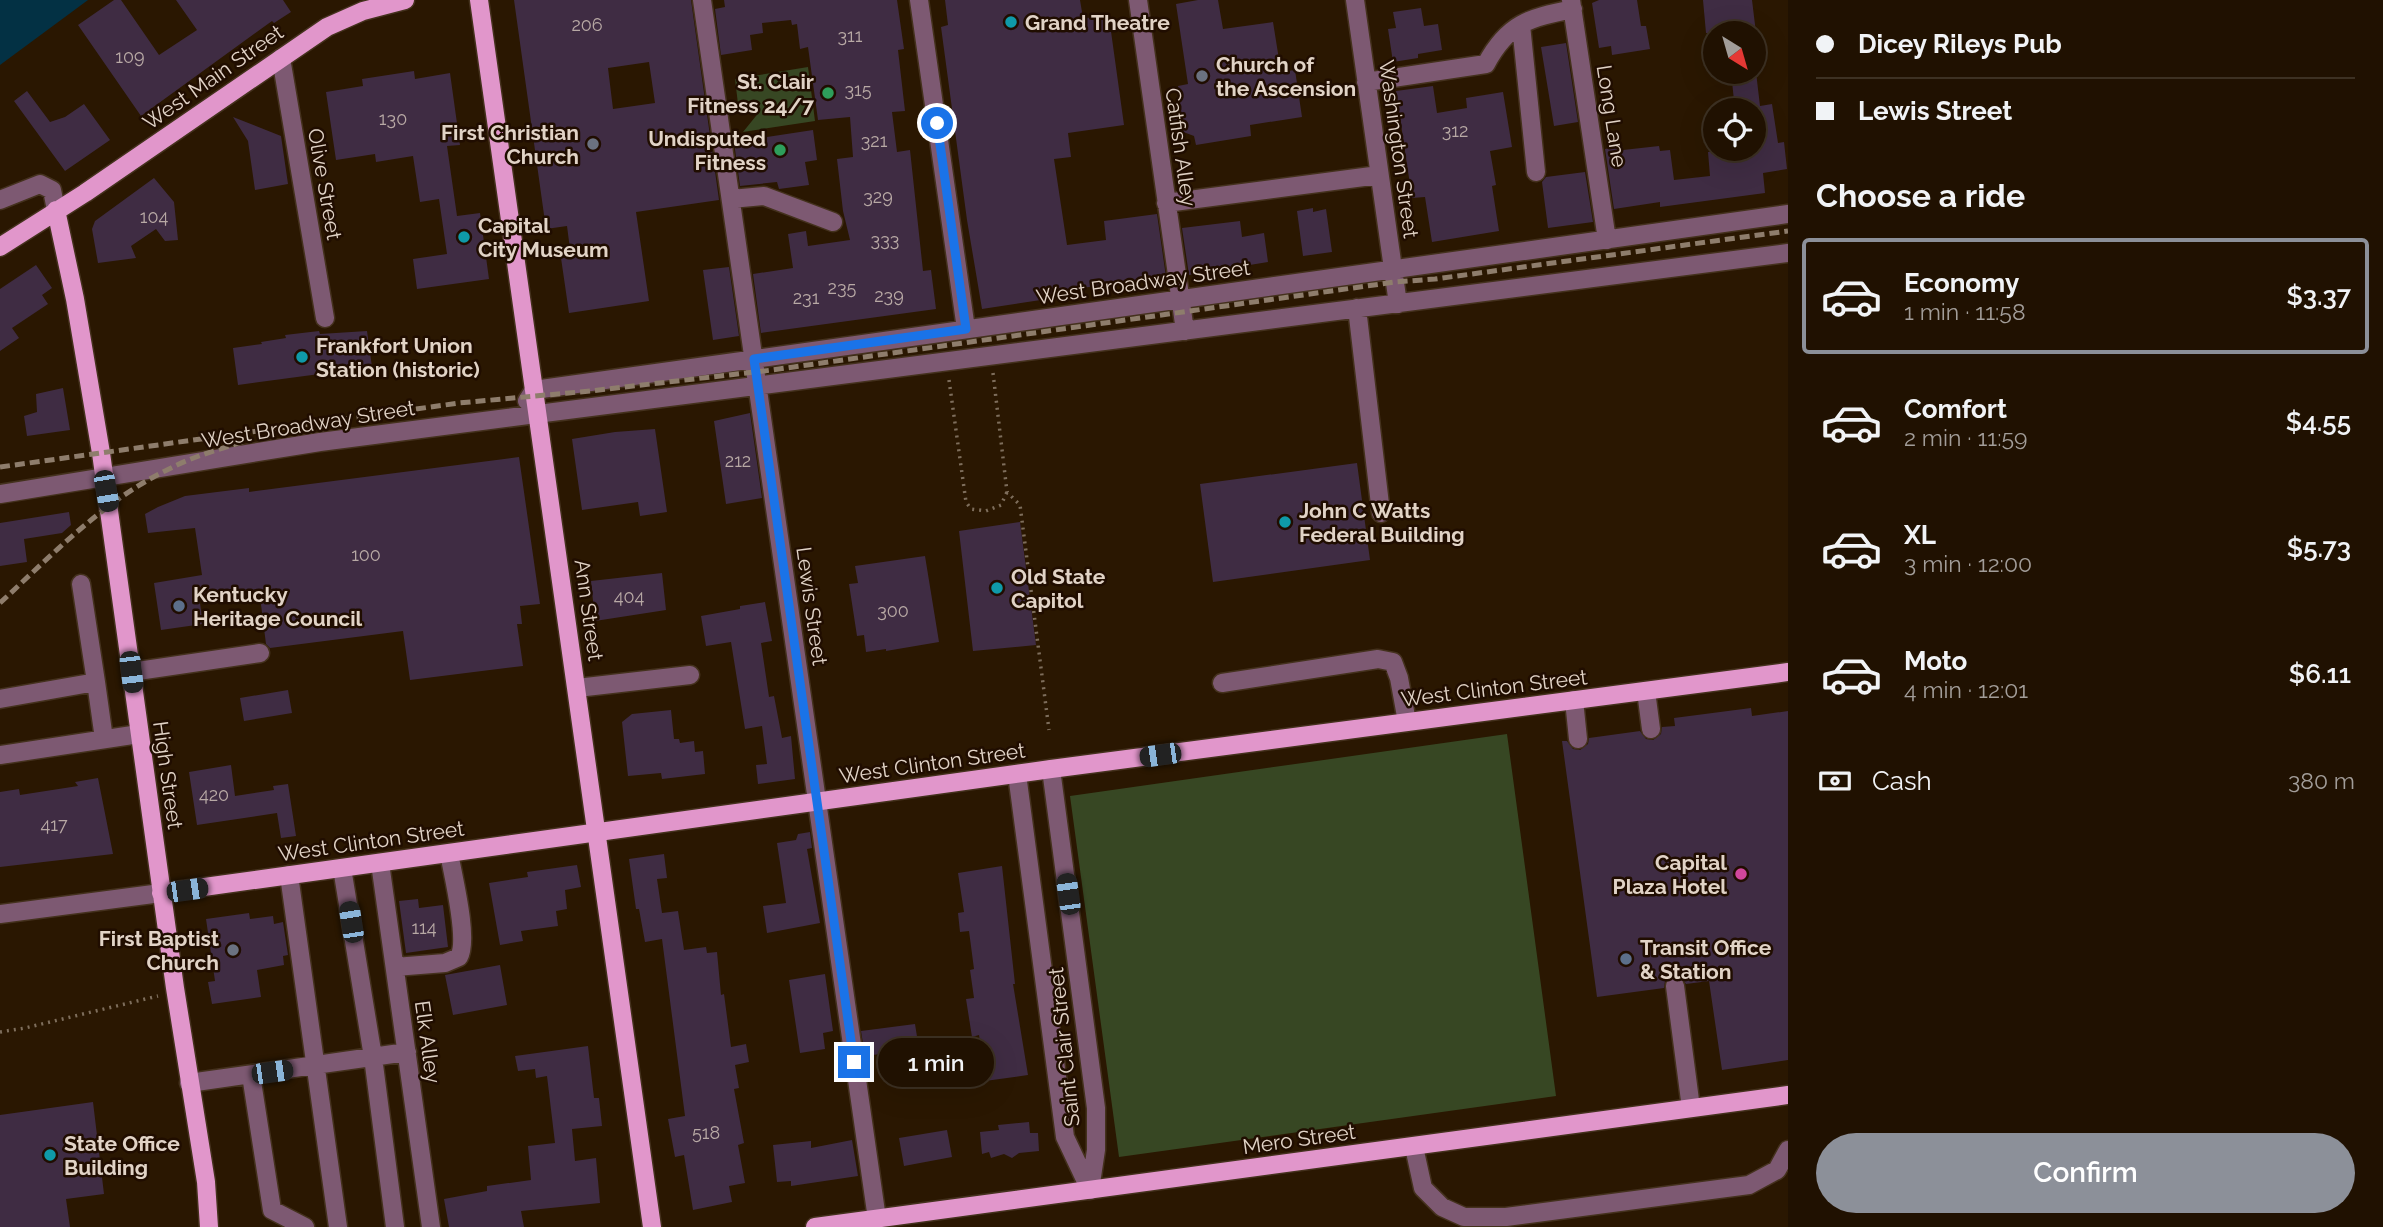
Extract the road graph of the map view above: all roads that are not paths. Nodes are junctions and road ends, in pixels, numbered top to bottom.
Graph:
1 (405, 0) edge
2 (479, 0) edge
3 (702, 0) edge
4 (919, 0) edge
5 (1138, 0) edge
6 (1355, 0) edge
7 (1572, 4) edge
8 (1521, 25) junction
9 (281, 58) junction
10 (1366, 82) junction
11 (1536, 172) dead end
12 (1380, 175) junction
13 (731, 199) junction
14 (0, 200) edge
15 (1166, 203) junction
16 (55, 210) junction
17 (1788, 215) edge
18 (833, 222) dead end
19 (1607, 240) junction
20 (0, 247) edge
21 (1788, 253) edge
22 (1393, 270) junction
23 (1179, 299) junction
24 (1398, 304) junction
25 (1357, 308) junction
26 (325, 318) dead end
27 (966, 329) junction
28 (1185, 331) junction
29 (754, 359) junction
30 (758, 386) junction
31 (534, 390) junction
32 (528, 415) junction
33 (103, 477) junction
34 (0, 494) edge
35 (1381, 513) dead end
36 (80, 584) dead end
37 (260, 653) dead end
38 (131, 672) junction
39 (1788, 672) edge
40 (690, 675) dead end
41 (96, 682) junction
42 (1223, 682) dead end
43 (577, 688) junction
44 (1646, 691) junction
45 (0, 699) edge
46 (1573, 700) junction
47 (1407, 722) junction
48 (1651, 729) dead end
49 (139, 734) junction
50 (104, 739) junction
51 (1578, 739) dead end
52 (0, 755) edge
53 (1051, 769) junction
54 (1017, 774) junction
55 (817, 802) junction
56 (598, 832) junction
57 (449, 853) junction
58 (380, 863) junction
59 (342, 868) junction
60 (289, 876) junction
61 (161, 893) junction
62 (0, 914) edge
63 (395, 967) junction
64 (1675, 986) dead end
65 (407, 1052) junction
66 (373, 1057) junction
67 (316, 1066) junction
68 (251, 1075) junction
69 (189, 1083) junction
70 (1788, 1095) edge
71 (1691, 1108) junction
72 (1414, 1147) junction
73 (1788, 1150) edge
74 (206, 1182) junction
75 (1090, 1190) junction
76 (877, 1219) junction
77 (209, 1227) edge
78 (222, 1227) edge
79 (305, 1227) edge
80 (338, 1227) edge
81 (395, 1227) edge
82 (431, 1227) edge
83 (652, 1227) edge
84 (815, 1227) edge

1 - 9 main road, West Main Street
2 - 31 main road, Ann Street
3 - 13 street, Lewis Street
4 - 27 street
5 - 15 street, Catfish Alley
6 - 10 street, Washington Street
7 - 8 street
7 - 19 street, Long Lane
8 - 10 street
8 - 11 street
9 - 16 main road, West Main Street
9 - 26 street, Olive Street
10 - 12 street, Washington Street
12 - 15 street
12 - 22 street, Washington Street
13 - 18 street
13 - 29 street, Lewis Street
14 - 16 street
15 - 23 street, Catfish Alley
16 - 20 main road, West Main Street
16 - 33 main road, High Street
17 - 19 street, West Broadway Street
19 - 22 street, West Broadway Street
21 - 24 street, West Broadway Street
22 - 23 street, West Broadway Street
22 - 24 street, Washington Street
23 - 27 street, West Broadway Street
23 - 28 street, Catfish Alley
24 - 25 street, West Broadway Street
25 - 28 street, West Broadway Street
25 - 35 street
27 - 29 street, West Broadway Street
28 - 30 street, West Broadway Street
29 - 30 street, Lewis Street
29 - 31 street, West Broadway Street
30 - 32 street, West Broadway Street
30 - 55 street, Lewis Street
31 - 32 main road, Ann Street
32 - 33 street, West Broadway Street
32 - 43 main road, Ann Street
33 - 34 street, West Broadway Street
33 - 38 main road, High Street
36 - 41 street
37 - 38 street
38 - 49 main road, High Street
39 - 44 main road, West Clinton Street
40 - 43 street
41 - 45 street
41 - 50 street
42 - 47 street
43 - 56 main road, Ann Street
44 - 46 main road, West Clinton Street
44 - 48 street
46 - 47 main road, West Clinton Street
46 - 51 street
47 - 53 main road, West Clinton Street
49 - 50 street
49 - 61 main road, High Street
50 - 52 street
53 - 54 main road, West Clinton Street
53 - 75 street, Saint Clair Street
54 - 55 main road, West Clinton Street
54 - 75 street, Saint Clair Street
55 - 56 main road, West Clinton Street
55 - 76 street, Lewis Street
56 - 57 main road, West Clinton Street
56 - 83 main road, Ann Street
57 - 58 main road, West Clinton Street
57 - 63 street
58 - 59 main road, West Clinton Street
58 - 63 street, Elk Alley
59 - 60 main road, West Clinton Street
59 - 66 street
60 - 61 main road, West Clinton Street
60 - 67 street
61 - 62 street, West Clinton Street
61 - 69 main road, High Street
63 - 65 street, Elk Alley
64 - 71 street
65 - 66 street
65 - 82 street, Elk Alley
66 - 67 street
66 - 81 street
67 - 68 street
67 - 80 street
68 - 69 street
68 - 79 street
69 - 74 main road, High Street
70 - 71 main road, Mero Street
71 - 72 main road, Mero Street
72 - 73 street
72 - 75 main road, Mero Street
74 - 77 main road, High Street
74 - 78 main road, High Street
75 - 76 main road, Mero Street
76 - 84 main road, Mero Street

